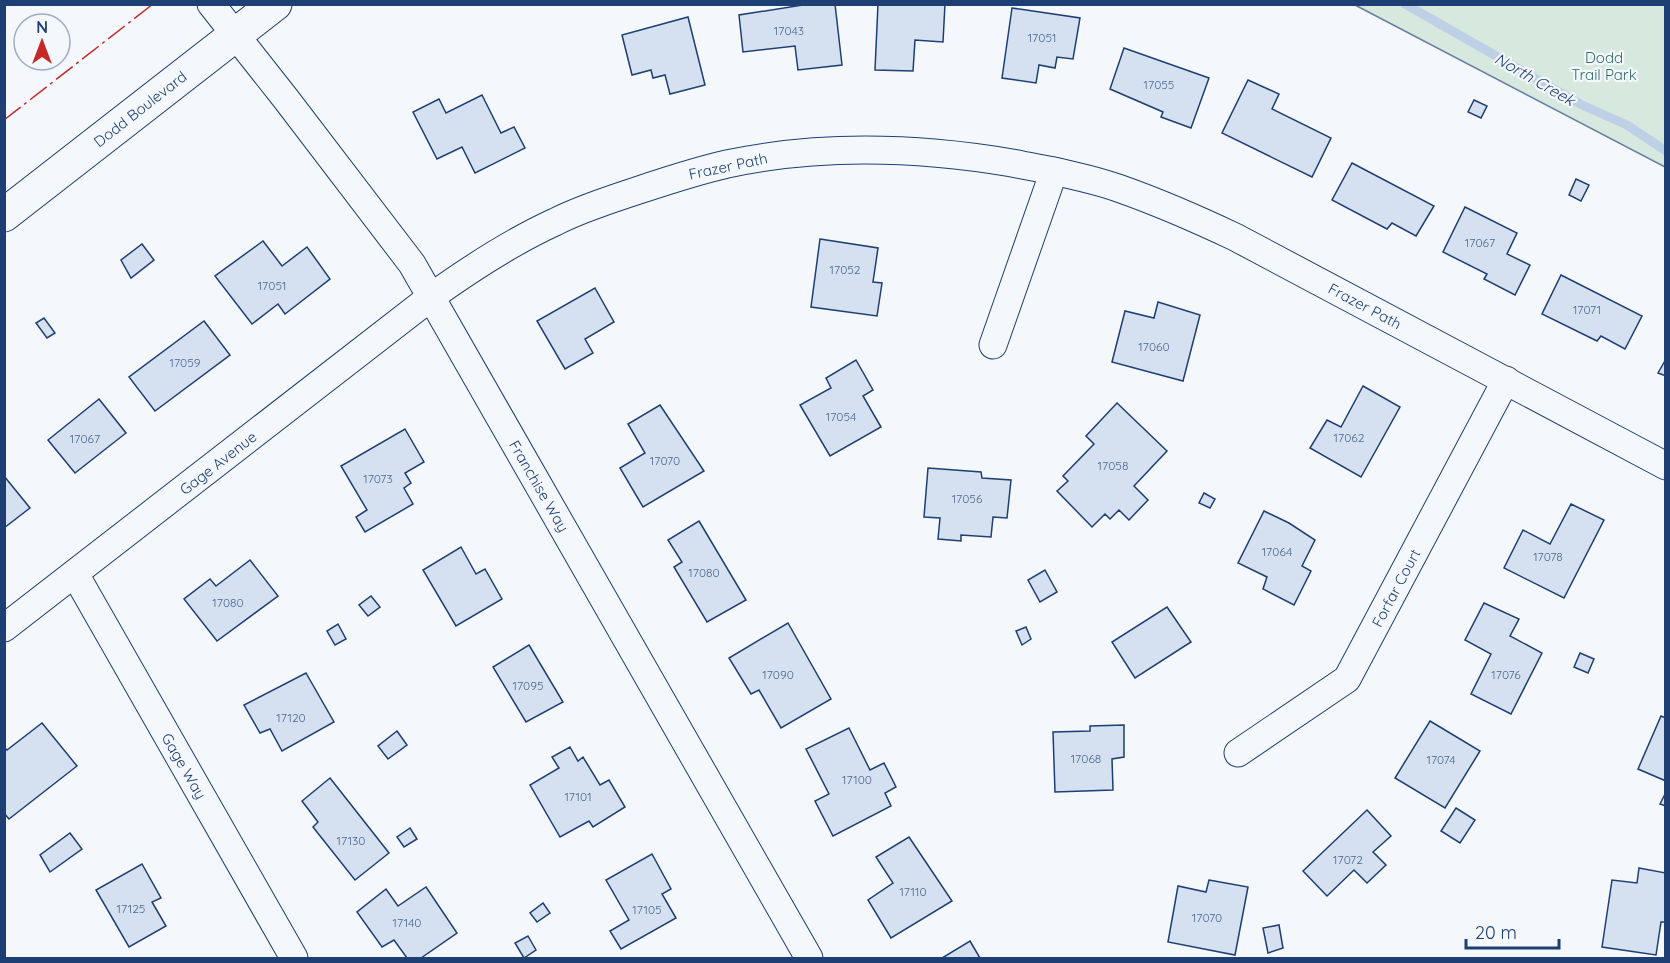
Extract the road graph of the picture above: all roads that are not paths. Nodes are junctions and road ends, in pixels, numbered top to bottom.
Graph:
1 (211, 4) edge
2 (275, 4) edge
3 (236, 35) junction
4 (1054, 171) junction
5 (4, 214) edge
6 (431, 297) junction
7 (993, 345) dead end
8 (1506, 380) junction
9 (1665, 466) edge
10 (75, 574) junction
11 (4, 628) edge
12 (1238, 753) dead end
13 (294, 958) edge
14 (809, 958) edge

1 - 3 street, Franchise Way
2 - 3 street, Dodd Boulevard
3 - 5 street, Dodd Boulevard
3 - 6 street, Franchise Way
4 - 6 street, Frazer Path
4 - 7 street
4 - 8 street, Frazer Path
6 - 10 street, Gage Avenue
6 - 14 street, Franchise Way
8 - 9 street, Frazer Path
8 - 12 street, Forfar Court
10 - 11 street, Gage Avenue
10 - 13 street, Gage Way

